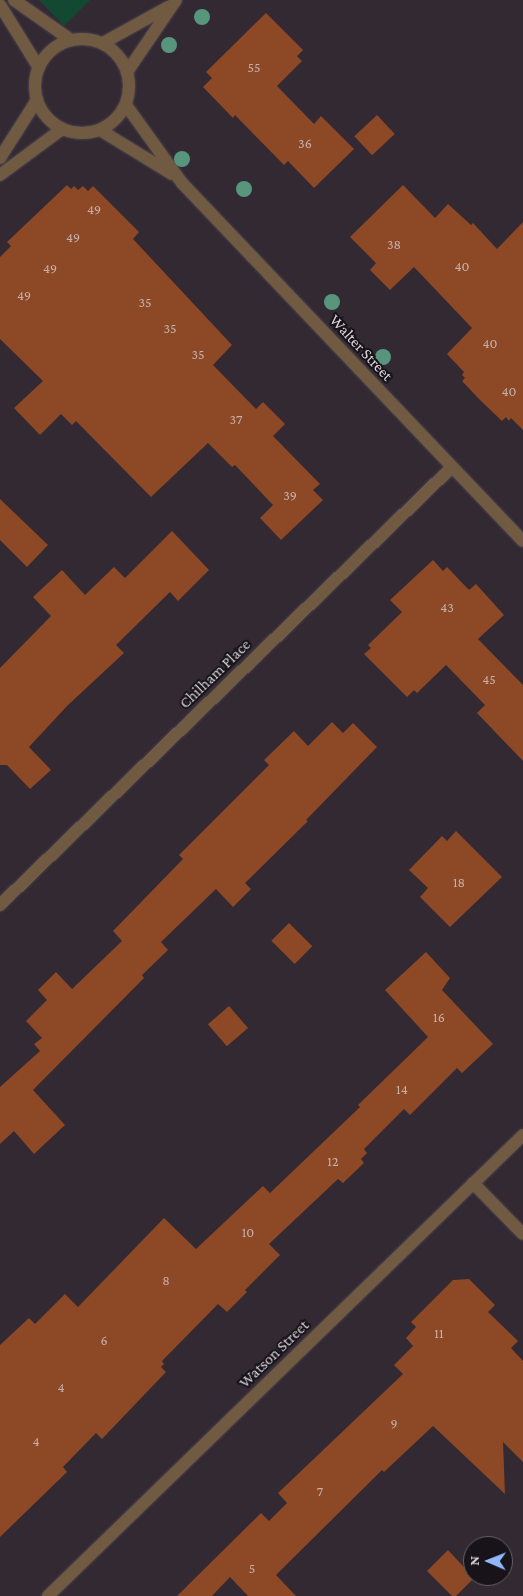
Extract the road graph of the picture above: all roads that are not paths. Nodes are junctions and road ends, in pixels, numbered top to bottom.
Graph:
1 (14, 0) edge
2 (173, 3) edge
3 (0, 5) edge
4 (70, 40) junction
5 (103, 43) junction
6 (39, 68) junction
7 (127, 72) junction
8 (37, 100) junction
9 (126, 105) junction
10 (62, 129) junction
11 (100, 130) junction
12 (0, 158) edge
13 (0, 175) edge
14 (176, 177) junction
15 (452, 467) junction
16 (523, 541) edge
17 (0, 905) edge
18 (523, 1134) edge
19 (472, 1183) junction
20 (523, 1234) edge
21 (48, 1596) edge

1 - 4 street
2 - 5 street
2 - 7 street
3 - 6 street
4 - 5 street
4 - 6 street
5 - 7 street
6 - 8 street
7 - 9 street
8 - 10 street
8 - 12 street
9 - 11 street
9 - 14 street, Walter Street
10 - 11 street
10 - 13 street
11 - 14 street, Walter Street
14 - 15 street, Walter Street
15 - 16 street, Walter Street
15 - 17 street, Chilham Place
18 - 19 street, Watson Street
19 - 20 street
19 - 21 street, Watson Street

